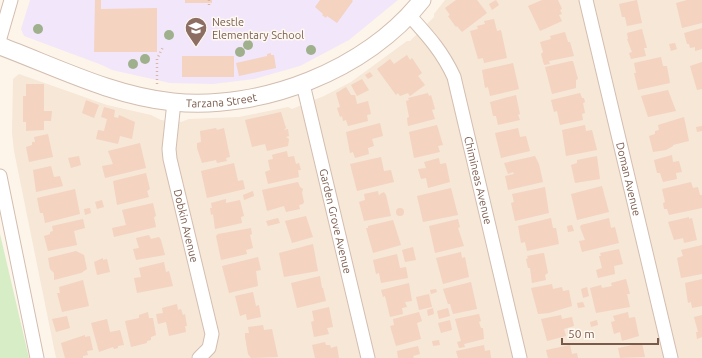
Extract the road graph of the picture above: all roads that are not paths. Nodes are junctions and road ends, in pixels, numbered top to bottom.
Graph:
1 (11, 0) edge
2 (422, 0) edge
3 (586, 0) edge
4 (409, 15) junction
5 (0, 38) edge
6 (0, 46) edge
7 (303, 84) junction
8 (174, 102) junction
9 (0, 176) edge
10 (37, 358) edge
11 (199, 358) edge
12 (368, 358) edge
13 (520, 358) edge
14 (671, 358) edge

1 - 5 street
2 - 4 street, Tarzana Street
3 - 14 street, Doman Avenue
4 - 7 street, Tarzana Street
4 - 13 street, Chimineas Avenue
6 - 8 street, Tarzana Street
7 - 8 street, Tarzana Street
7 - 12 street, Garden Grove Avenue
8 - 11 street, Dobkin Avenue
9 - 10 street

